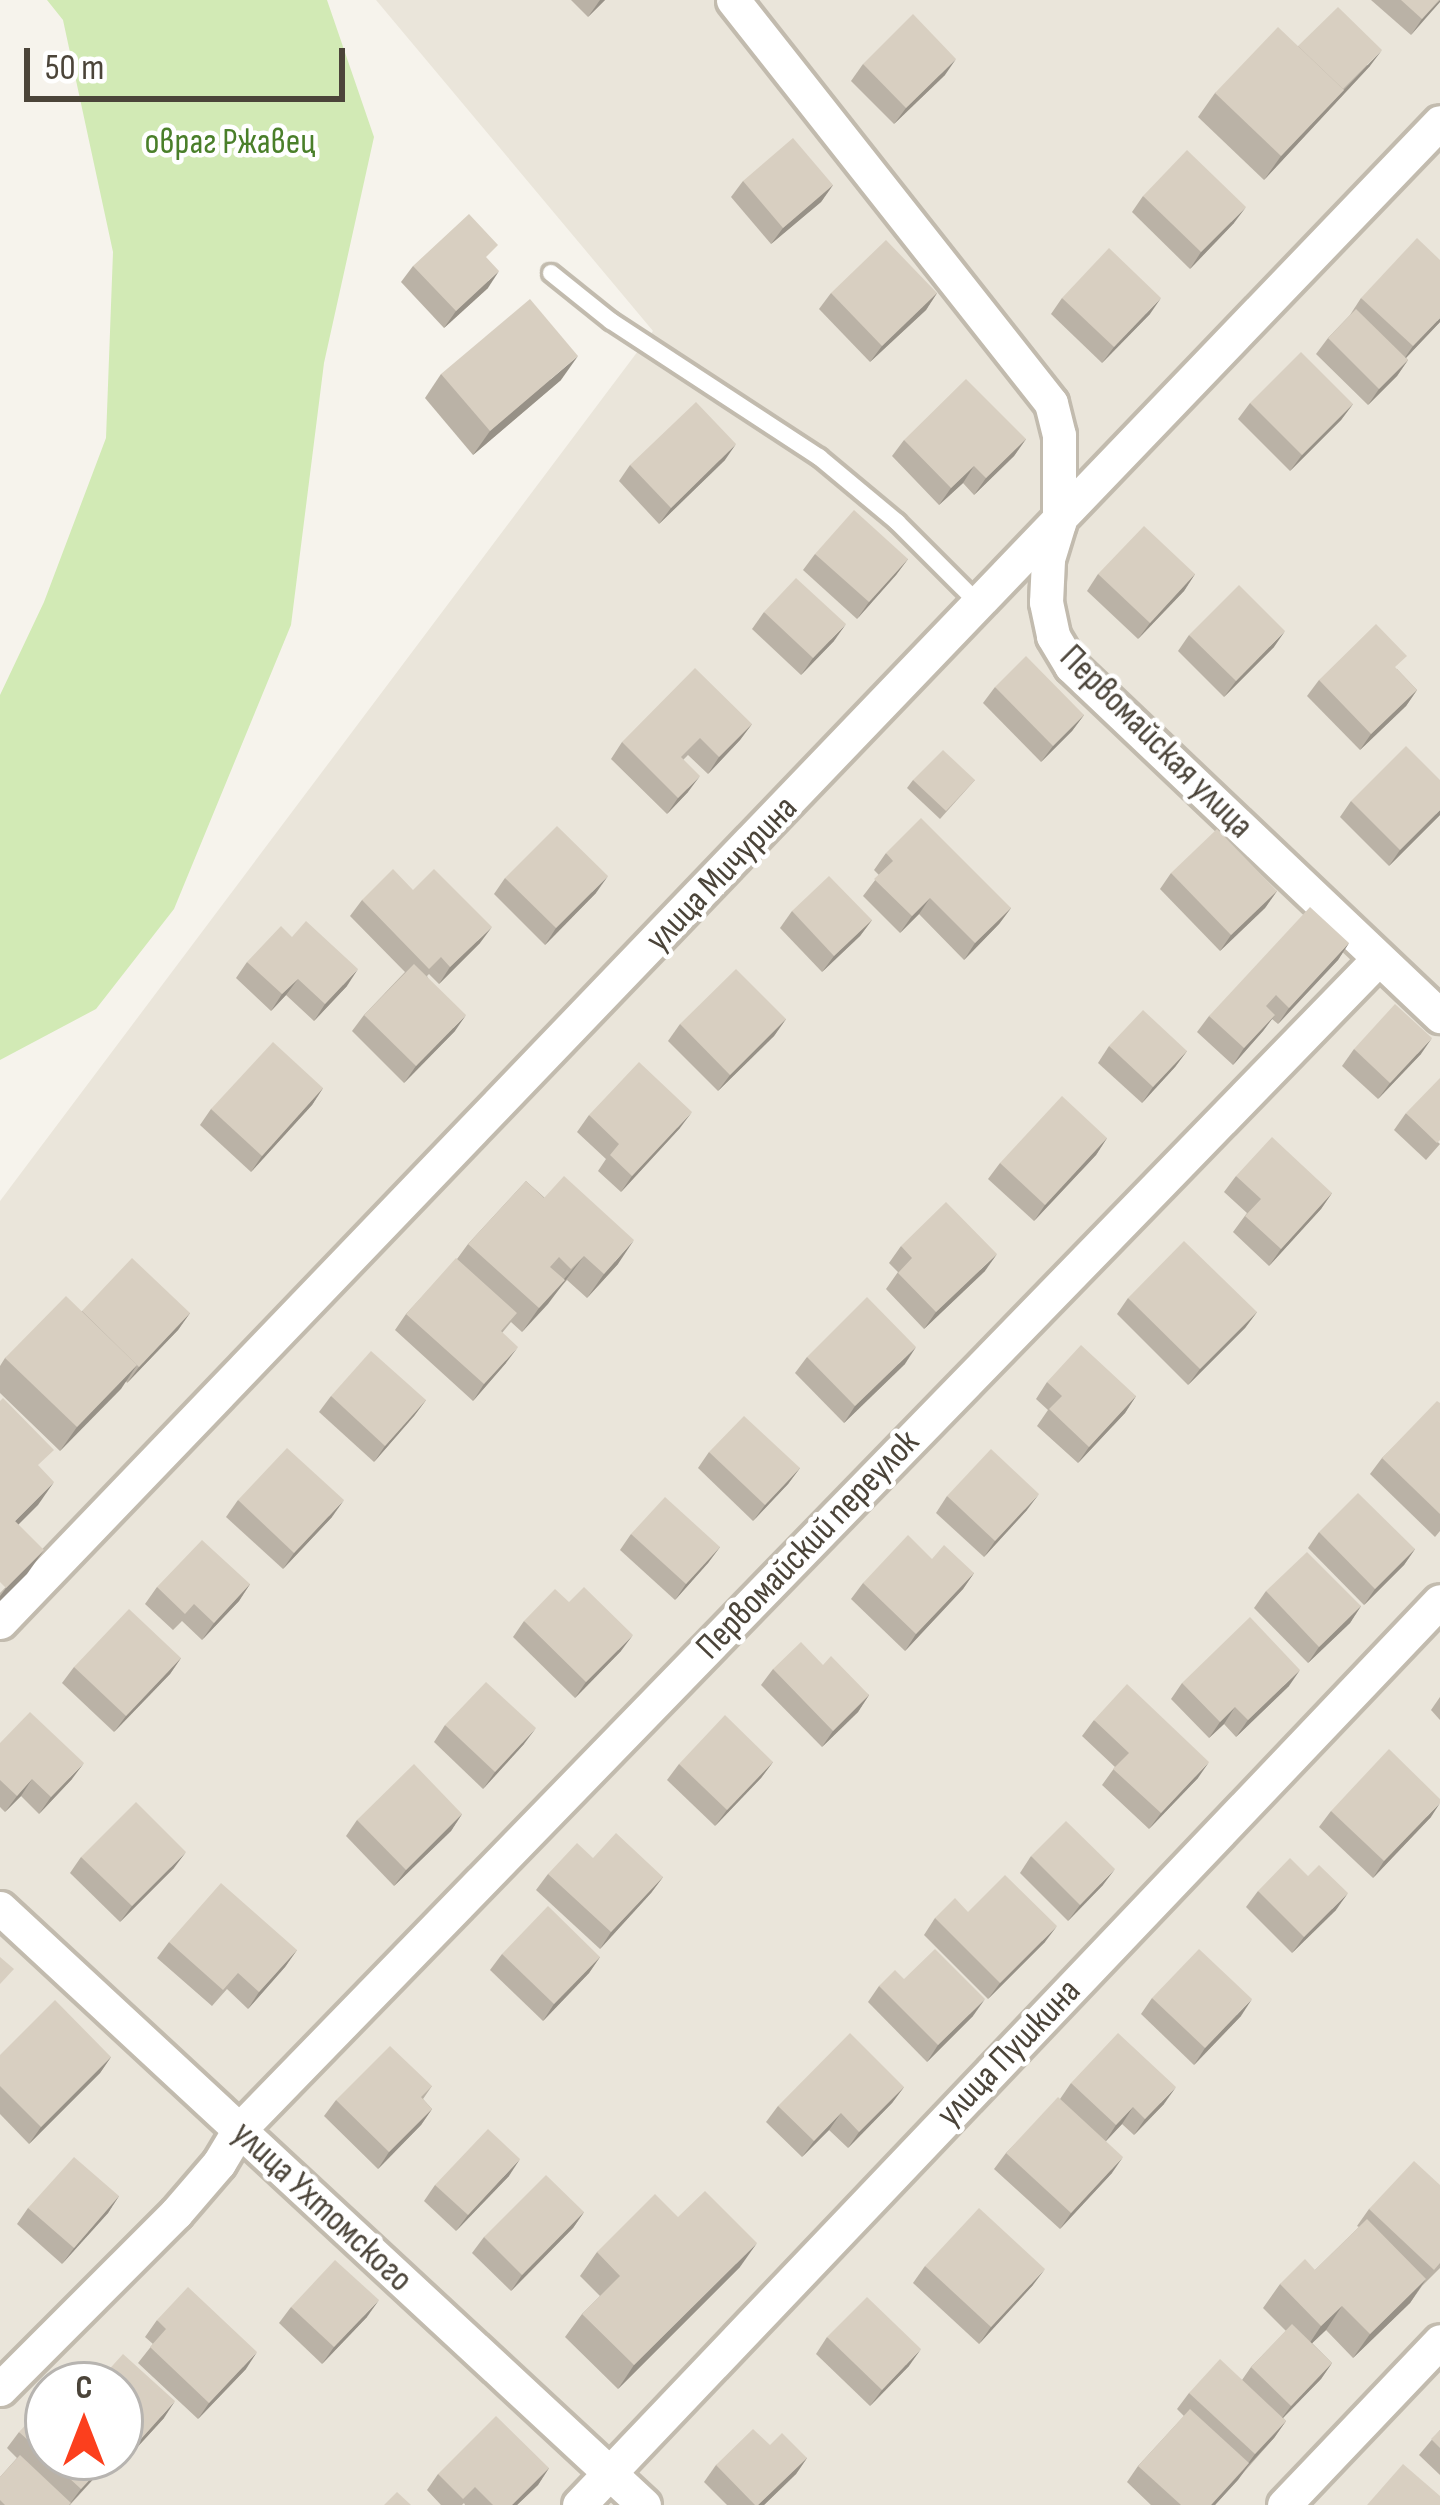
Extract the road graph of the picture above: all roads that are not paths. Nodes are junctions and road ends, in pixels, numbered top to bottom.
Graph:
1 (733, 0) edge
2 (1440, 122) edge
3 (551, 273) dead end
4 (1059, 523) junction
5 (980, 605) junction
6 (1377, 960) junction
7 (1440, 1016) edge
8 (1440, 1601) edge
9 (0, 1622) edge
10 (0, 1908) edge
11 (239, 2130) junction
12 (1440, 2341) edge
13 (0, 2389) edge
14 (610, 2472) junction
15 (579, 2505) edge
16 (644, 2505) edge
17 (1285, 2505) edge

1 - 4 street, Первомайская улица
2 - 4 street, улица Мичурина
3 - 5 lane
4 - 5 street, улица Мичурина
4 - 6 street, Первомайская улица
5 - 9 street, улица Мичурина
6 - 7 street, Первомайская улица
6 - 11 street, Первомайский переулок
8 - 14 street, улица Пушкина
10 - 11 street, улица Ухтомского
11 - 13 street, Первомайский переулок
11 - 14 street, улица Ухтомского
12 - 17 street
14 - 15 street, улица Пушкина
14 - 16 street, улица Ухтомского

